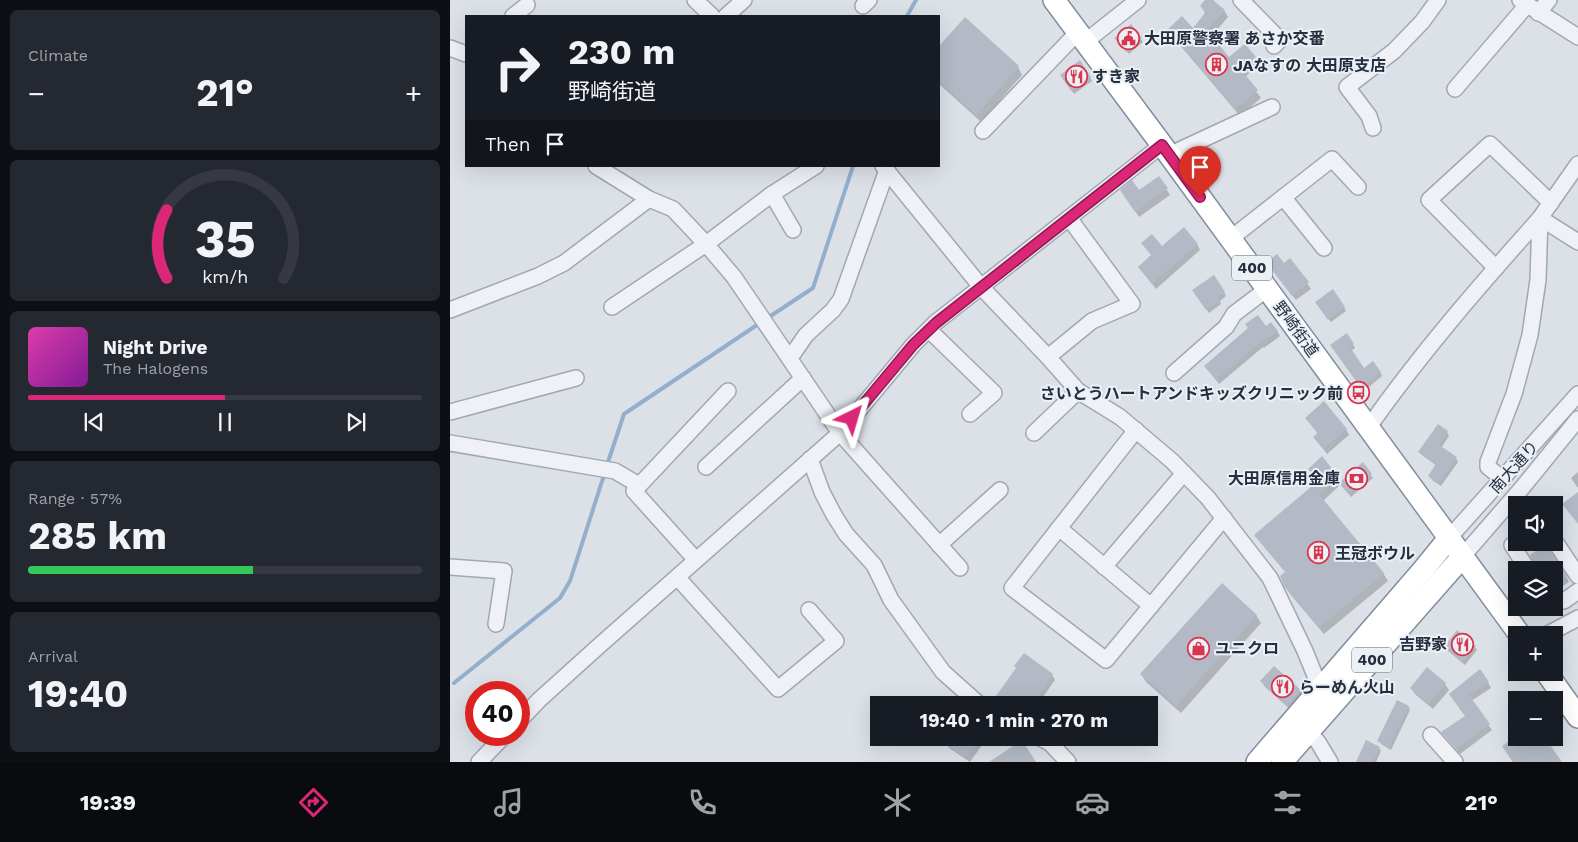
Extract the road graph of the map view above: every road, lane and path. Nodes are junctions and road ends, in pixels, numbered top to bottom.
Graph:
1 (695, 0) edge
2 (744, 0) edge
3 (1054, 0) edge
4 (1138, 0) edge
5 (1242, 0) edge
6 (1438, 0) edge
7 (1549, 0) edge
8 (527, 5) dead end
9 (1528, 6) edge
10 (514, 15) edge
11 (711, 15) edge
12 (727, 15) edge
13 (1082, 37) junction
14 (1578, 37) edge
15 (1274, 46) dead end
16 (450, 48) edge
17 (465, 54) edge
18 (1454, 89) dead end
19 (1272, 107) dead end
20 (1373, 128) dead end
21 (983, 131) dead end
22 (1166, 150) junction
23 (1578, 164) edge
24 (598, 167) edge
25 (814, 167) edge
26 (885, 168) edge
27 (1358, 187) dead end
28 (772, 194) junction
29 (1283, 197) junction
30 (649, 199) junction
31 (1551, 203) junction
32 (1069, 218) junction
33 (1540, 218) junction
34 (794, 230) dead end
35 (1230, 239) junction
36 (1578, 242) edge
37 (706, 244) junction
38 (1324, 248) dead end
39 (1496, 268) junction
40 (982, 288) junction
41 (1267, 289) junction
42 (612, 307) dead end
43 (450, 310) edge
44 (929, 330) junction
45 (1048, 357) junction
46 (790, 358) junction
47 (1174, 374) dead end
48 (576, 378) dead end
49 (803, 378) junction
50 (728, 391) dead end
51 (1078, 391) junction
52 (1578, 394) edge
53 (450, 412) edge
54 (970, 414) dead end
55 (1578, 418) edge
56 (1368, 428) junction
57 (1136, 430) junction
58 (840, 433) junction
59 (1034, 434) dead end
60 (450, 444) edge
61 (810, 459) junction
62 (706, 467) dead end
63 (1184, 473) junction
64 (1503, 479) junction
65 (639, 485) junction
66 (1000, 490) dead end
67 (1224, 518) junction
68 (1059, 528) junction
69 (1449, 538) junction
70 (940, 545) junction
71 (1561, 551) edge
72 (1462, 557) junction
73 (696, 560) junction
74 (450, 567) edge
75 (1104, 567) junction
76 (960, 568) dead end
77 (1578, 576) edge
78 (677, 577) junction
79 (1578, 591) edge
80 (1563, 601) edge
81 (1151, 606) junction
82 (809, 610) dead end
83 (1578, 618) edge
84 (496, 624) dead end
85 (1513, 626) edge
86 (1563, 626) edge
87 (1552, 681) edge
88 (1320, 688) junction
89 (970, 696) edge
90 (530, 710) edge
91 (1578, 718) edge
92 (1308, 732) junction
93 (1431, 735) dead end
94 (494, 746) edge
95 (1053, 746) edge
96 (479, 762) edge
97 (1068, 762) edge
98 (1257, 762) edge
99 (1282, 762) edge
100 (1330, 762) edge
101 (1455, 762) edge

1 - 11 street
2 - 12 street
3 - 13 highway, 野崎街道 / 400
4 - 13 street
5 - 15 street
6 - 20 street
7 - 9 street
8 - 10 street
9 - 14 street
9 - 18 street
13 - 21 street
13 - 22 highway, 野崎街道 / 400
16 - 17 street
19 - 22 street
22 - 32 street
22 - 35 highway, 野崎街道 / 400
23 - 31 street
24 - 30 street
25 - 28 street
26 - 40 street
26 - 46 street
27 - 29 street
28 - 34 street
28 - 37 street
29 - 35 street
29 - 38 street
30 - 37 street
30 - 43 street
31 - 33 street
31 - 39 street
32 - 40 street
32 - 45 street
33 - 36 street
33 - 39 street
33 - 64 street
35 - 41 highway, 野崎街道 / 400
37 - 42 street
37 - 46 street
39 - 56 street
40 - 44 street
40 - 45 street
41 - 47 street
41 - 56 highway, 野崎街道 / 400
44 - 54 street
44 - 58 street
45 - 51 street
46 - 49 street
48 - 53 street
49 - 58 street
49 - 62 street
50 - 65 street
51 - 57 street
51 - 59 street
52 - 64 street, 南大通り
55 - 72 street, 南大通り
56 - 69 highway, 野崎街道 / 400
57 - 63 street
57 - 68 street
58 - 61 street
58 - 70 street
60 - 65 street
61 - 73 street
61 - 89 street
63 - 67 street
63 - 75 street
64 - 69 street, 南大通り
65 - 73 street
66 - 70 street
67 - 81 street
67 - 88 street
68 - 75 street
68 - 81 street
69 - 72 highway, 野崎街道 / 400
69 - 88 highway, 400
70 - 76 street
71 - 77 street
72 - 85 highway, 野崎街道
72 - 92 highway, 400
73 - 78 street
74 - 84 street
75 - 81 street
78 - 82 street
78 - 90 street
79 - 80 street
83 - 86 street
87 - 91 highway
88 - 98 highway, 400
92 - 99 highway, 400
92 - 100 street
93 - 101 street
94 - 96 street
95 - 97 street

